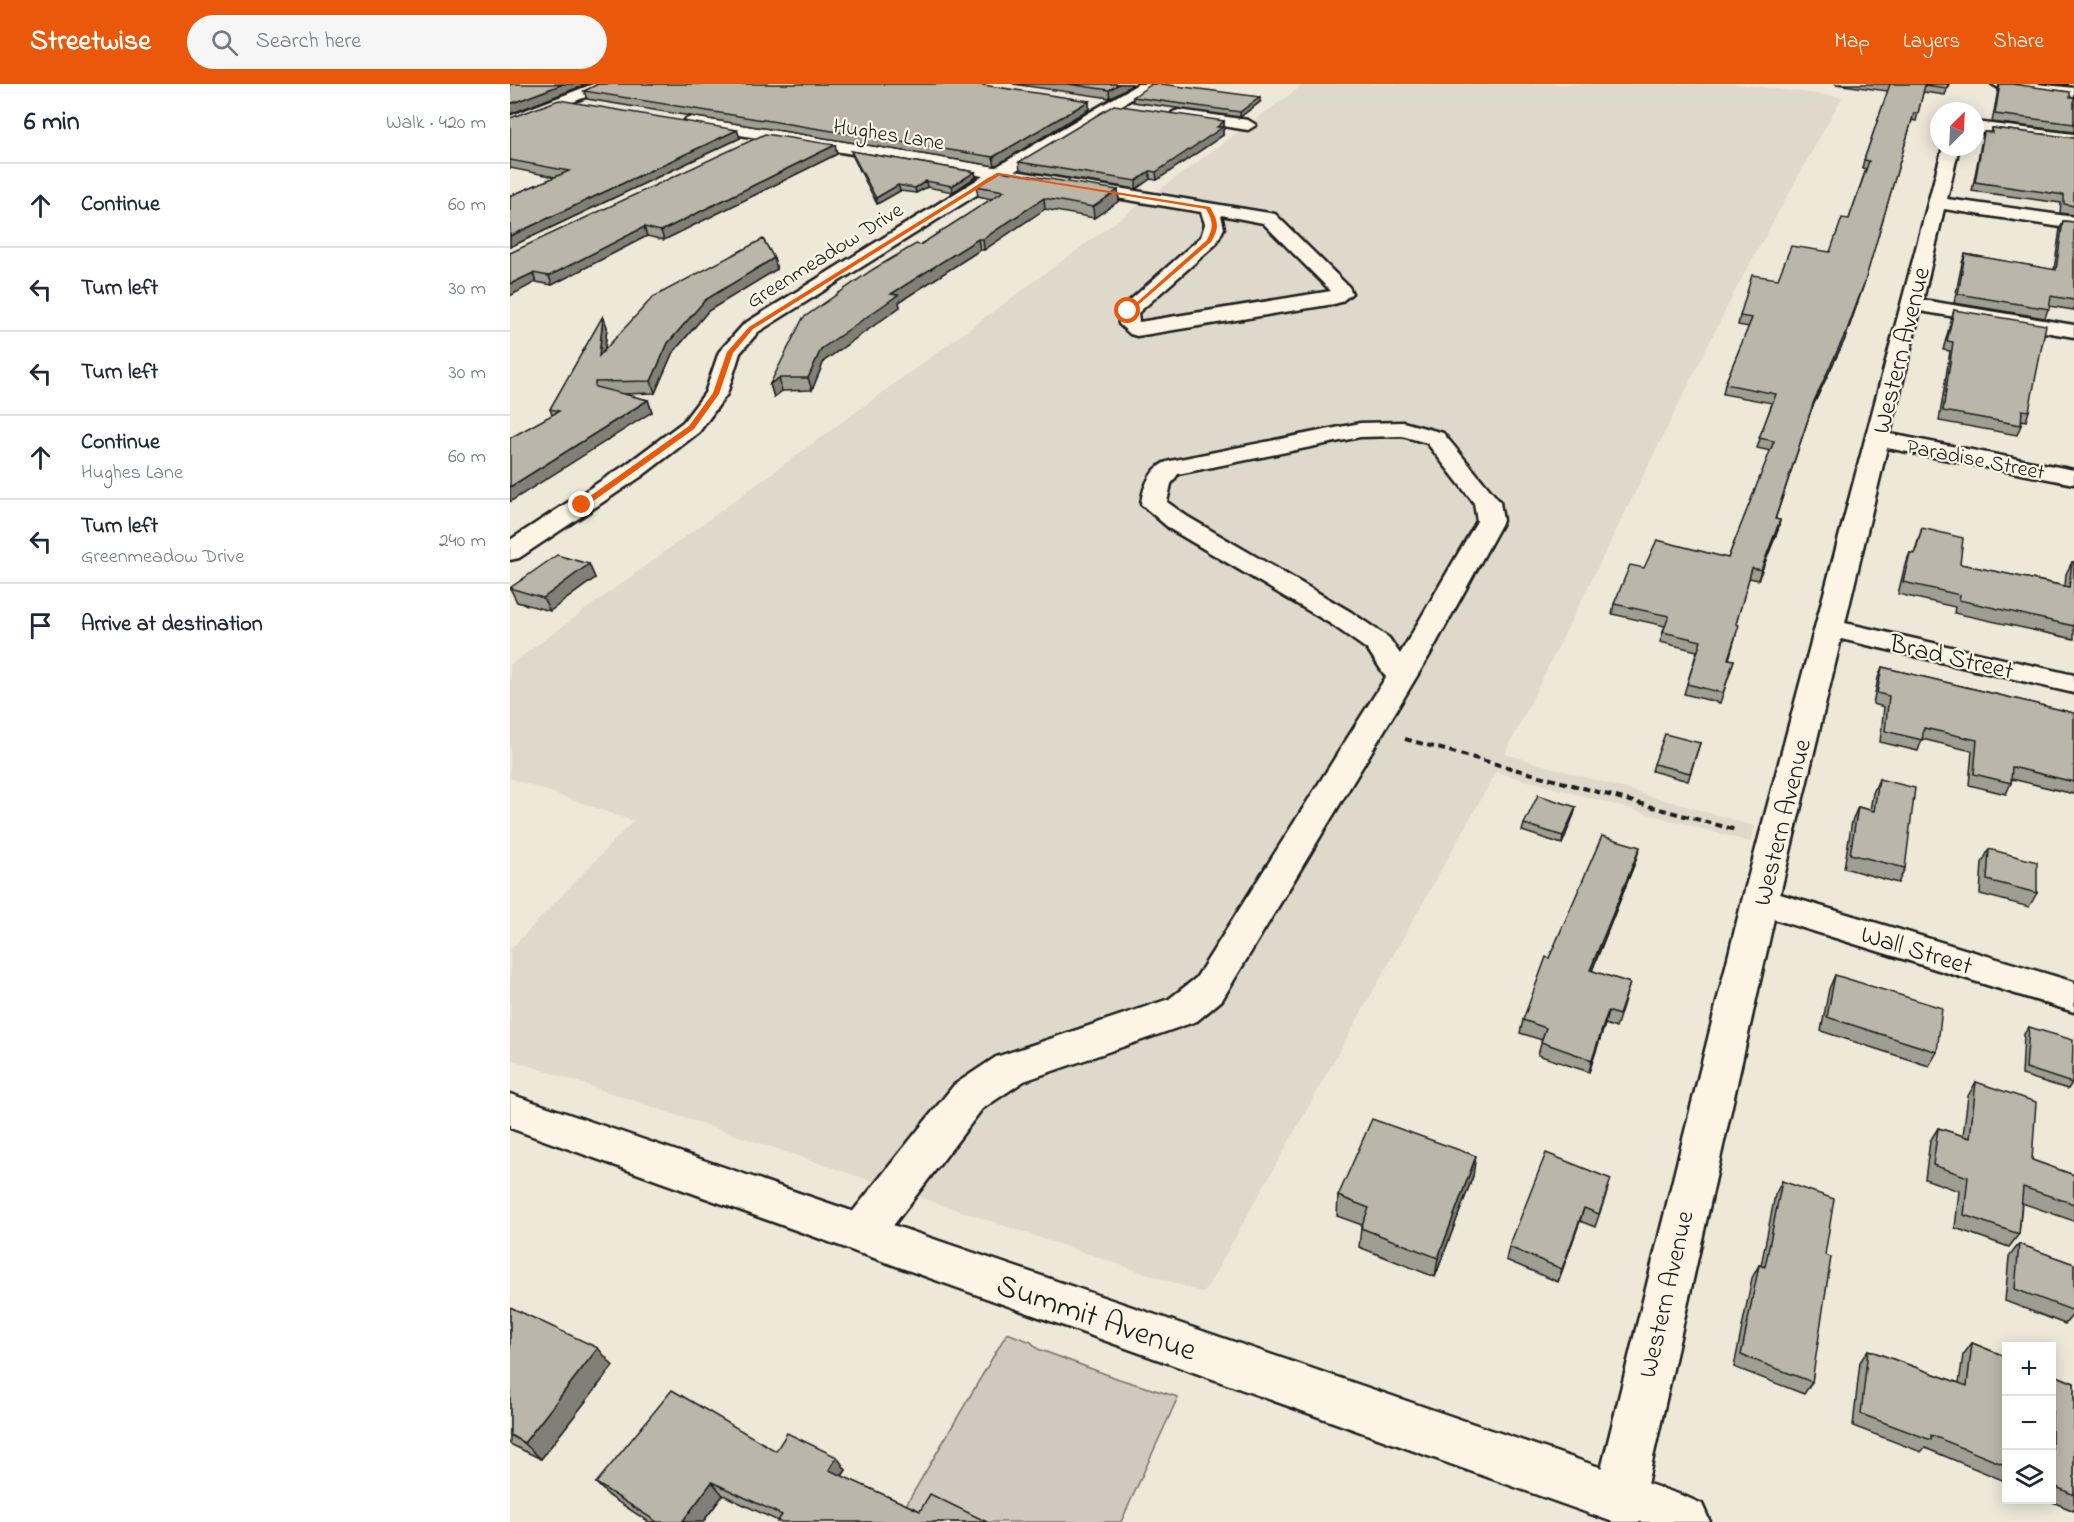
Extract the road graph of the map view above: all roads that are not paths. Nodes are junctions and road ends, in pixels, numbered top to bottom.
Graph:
1 (607, 84) edge
2 (1149, 84) edge
3 (1999, 84) edge
4 (2074, 93) edge
5 (563, 102) junction
6 (1089, 102) edge
7 (1111, 105) junction
8 (596, 107) edge
9 (1134, 108) edge
10 (1168, 113) edge
11 (672, 119) edge
12 (510, 121) edge
13 (1248, 125) dead end
14 (1984, 128) edge
15 (765, 135) junction
16 (2074, 139) edge
17 (733, 150) edge
18 (1949, 156) edge
19 (999, 174) junction
20 (1937, 203) junction
21 (1208, 208) junction
22 (2074, 223) edge
23 (1912, 304) junction
24 (2074, 331) edge
25 (1877, 439) junction
26 (2074, 477) edge
27 (510, 552) edge
28 (1830, 628) junction
29 (1401, 677) junction
30 (2074, 684) edge
31 (1760, 901) junction
32 (2074, 997) edge
33 (510, 1111) edge
34 (861, 1234) junction
35 (1619, 1498) junction
36 (1684, 1522) edge

1 - 5 street
2 - 7 street, Greenmeadow Drive
3 - 4 street
5 - 8 street
5 - 12 street
6 - 7 street
7 - 9 street
7 - 19 street, Greenmeadow Drive
10 - 13 street
11 - 15 street, Hughes Lane
14 - 16 street
15 - 17 street
15 - 19 street, Hughes Lane
18 - 20 street, Western Avenue
19 - 21 street, Hughes Lane
19 - 27 street, Greenmeadow Drive
20 - 22 street
20 - 23 street, Western Avenue
21 - 21 street, Hughes Lane
23 - 24 street
23 - 25 street, Western Avenue
25 - 26 street, Paradise Street
25 - 28 street, Western Avenue
28 - 30 street, Brad Street
28 - 31 street, Western Avenue
29 - 29 street
29 - 34 street
31 - 32 street, Wall Street
31 - 35 street, Western Avenue
33 - 34 street, Summit Avenue
34 - 35 street, Summit Avenue
35 - 36 street, Summit Avenue

